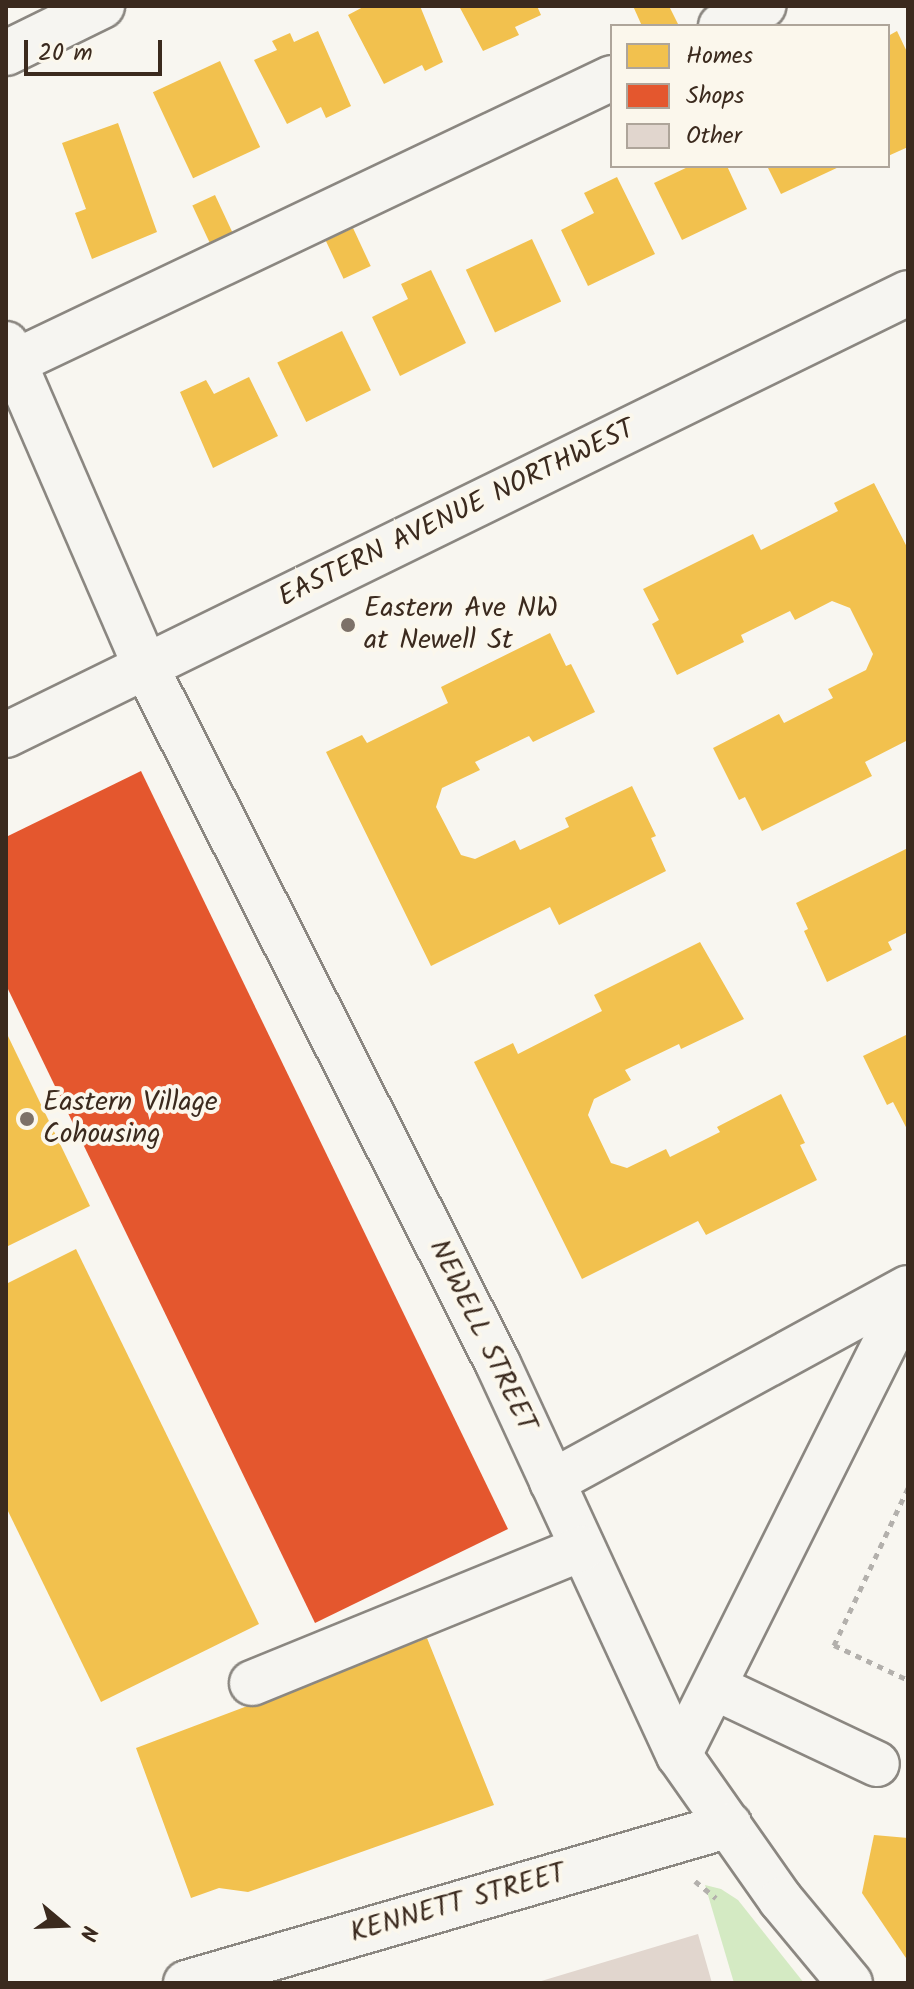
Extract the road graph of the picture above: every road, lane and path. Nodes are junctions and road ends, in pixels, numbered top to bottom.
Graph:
1 (102, 6) edge
2 (763, 6) edge
3 (725, 24) edge
4 (6, 53) edge
5 (610, 79) edge
6 (908, 293) edge
7 (8, 358) edge
8 (146, 667) junction
9 (6, 735) edge
10 (908, 1288) edge
11 (908, 1297) edge
12 (552, 1482) junction
13 (908, 1488) edge
14 (582, 1548) junction
15 (908, 1680) edge
16 (252, 1683) dead end
17 (714, 1687) junction
18 (679, 1755) junction
19 (877, 1764) dead end
20 (730, 1825) junction
21 (695, 1881) dead end
22 (716, 1898) dead end
23 (186, 1983) edge
24 (850, 1983) edge

1 - 4 street
2 - 3 street
5 - 7 street
6 - 8 street, EASTERN AVENUE NORTHWEST
7 - 8 street, NEWELL STREET
8 - 9 street, EASTERN AVENUE NORTHWEST
8 - 12 street, NEWELL STREET
10 - 12 street
11 - 17 street
12 - 14 street, NEWELL STREET
13 - 15 path
14 - 16 street
14 - 18 street, NEWELL STREET
17 - 18 street
17 - 19 street
18 - 20 street, NEWELL STREET
20 - 23 street, KENNETT STREET
20 - 24 street, NEWELL STREET
21 - 22 path

